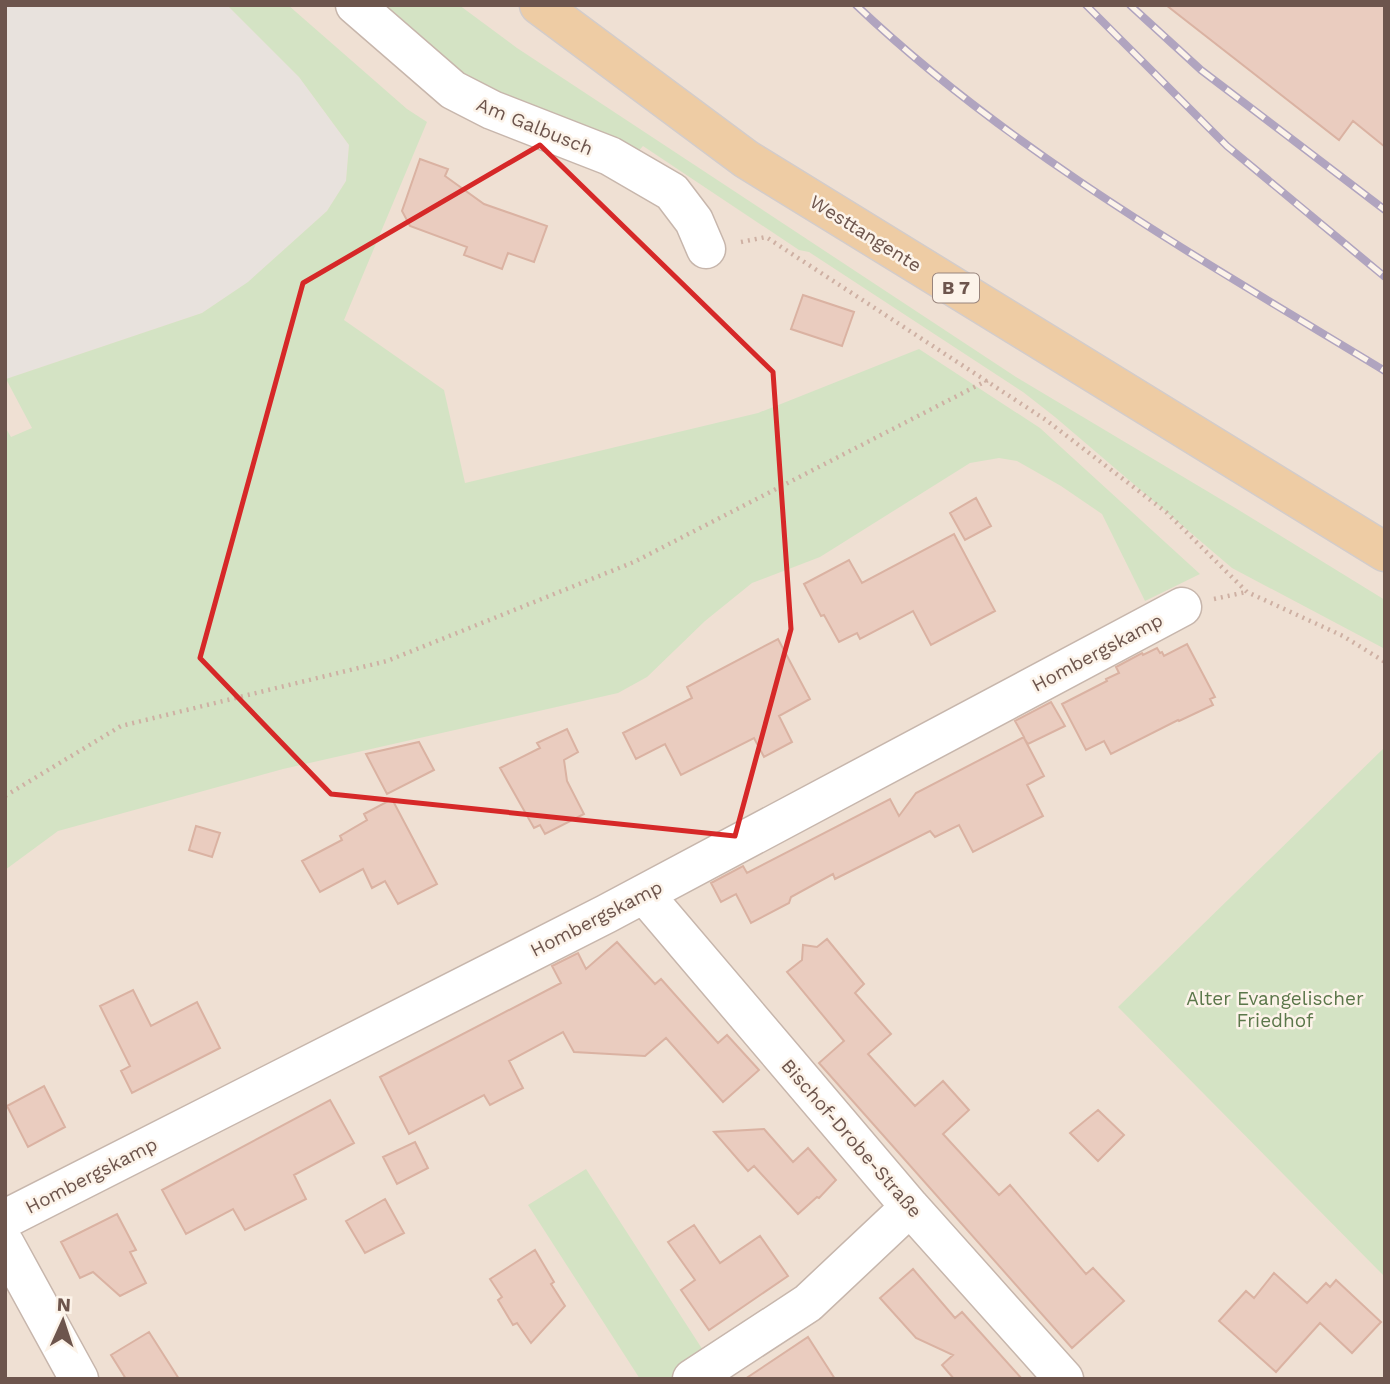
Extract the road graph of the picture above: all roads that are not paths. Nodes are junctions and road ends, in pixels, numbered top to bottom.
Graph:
1 (355, 5) edge
2 (539, 5) edge
3 (706, 249) road end
4 (1385, 552) edge
5 (1182, 607) dead end
6 (643, 894) junction
7 (910, 1208) junction
8 (5, 1219) edge
9 (5, 1244) edge
10 (79, 1379) edge
11 (692, 1379) edge
12 (1064, 1379) edge

1 - 3 street, Am Galbusch
2 - 4 main road, Westtangente / B 7
5 - 6 street, Hombergskamp
6 - 7 street, Bischof-Drobe-Straße
6 - 8 street, Hombergskamp
7 - 11 street
7 - 12 street, Bischof-Drobe-Straße
9 - 10 street

